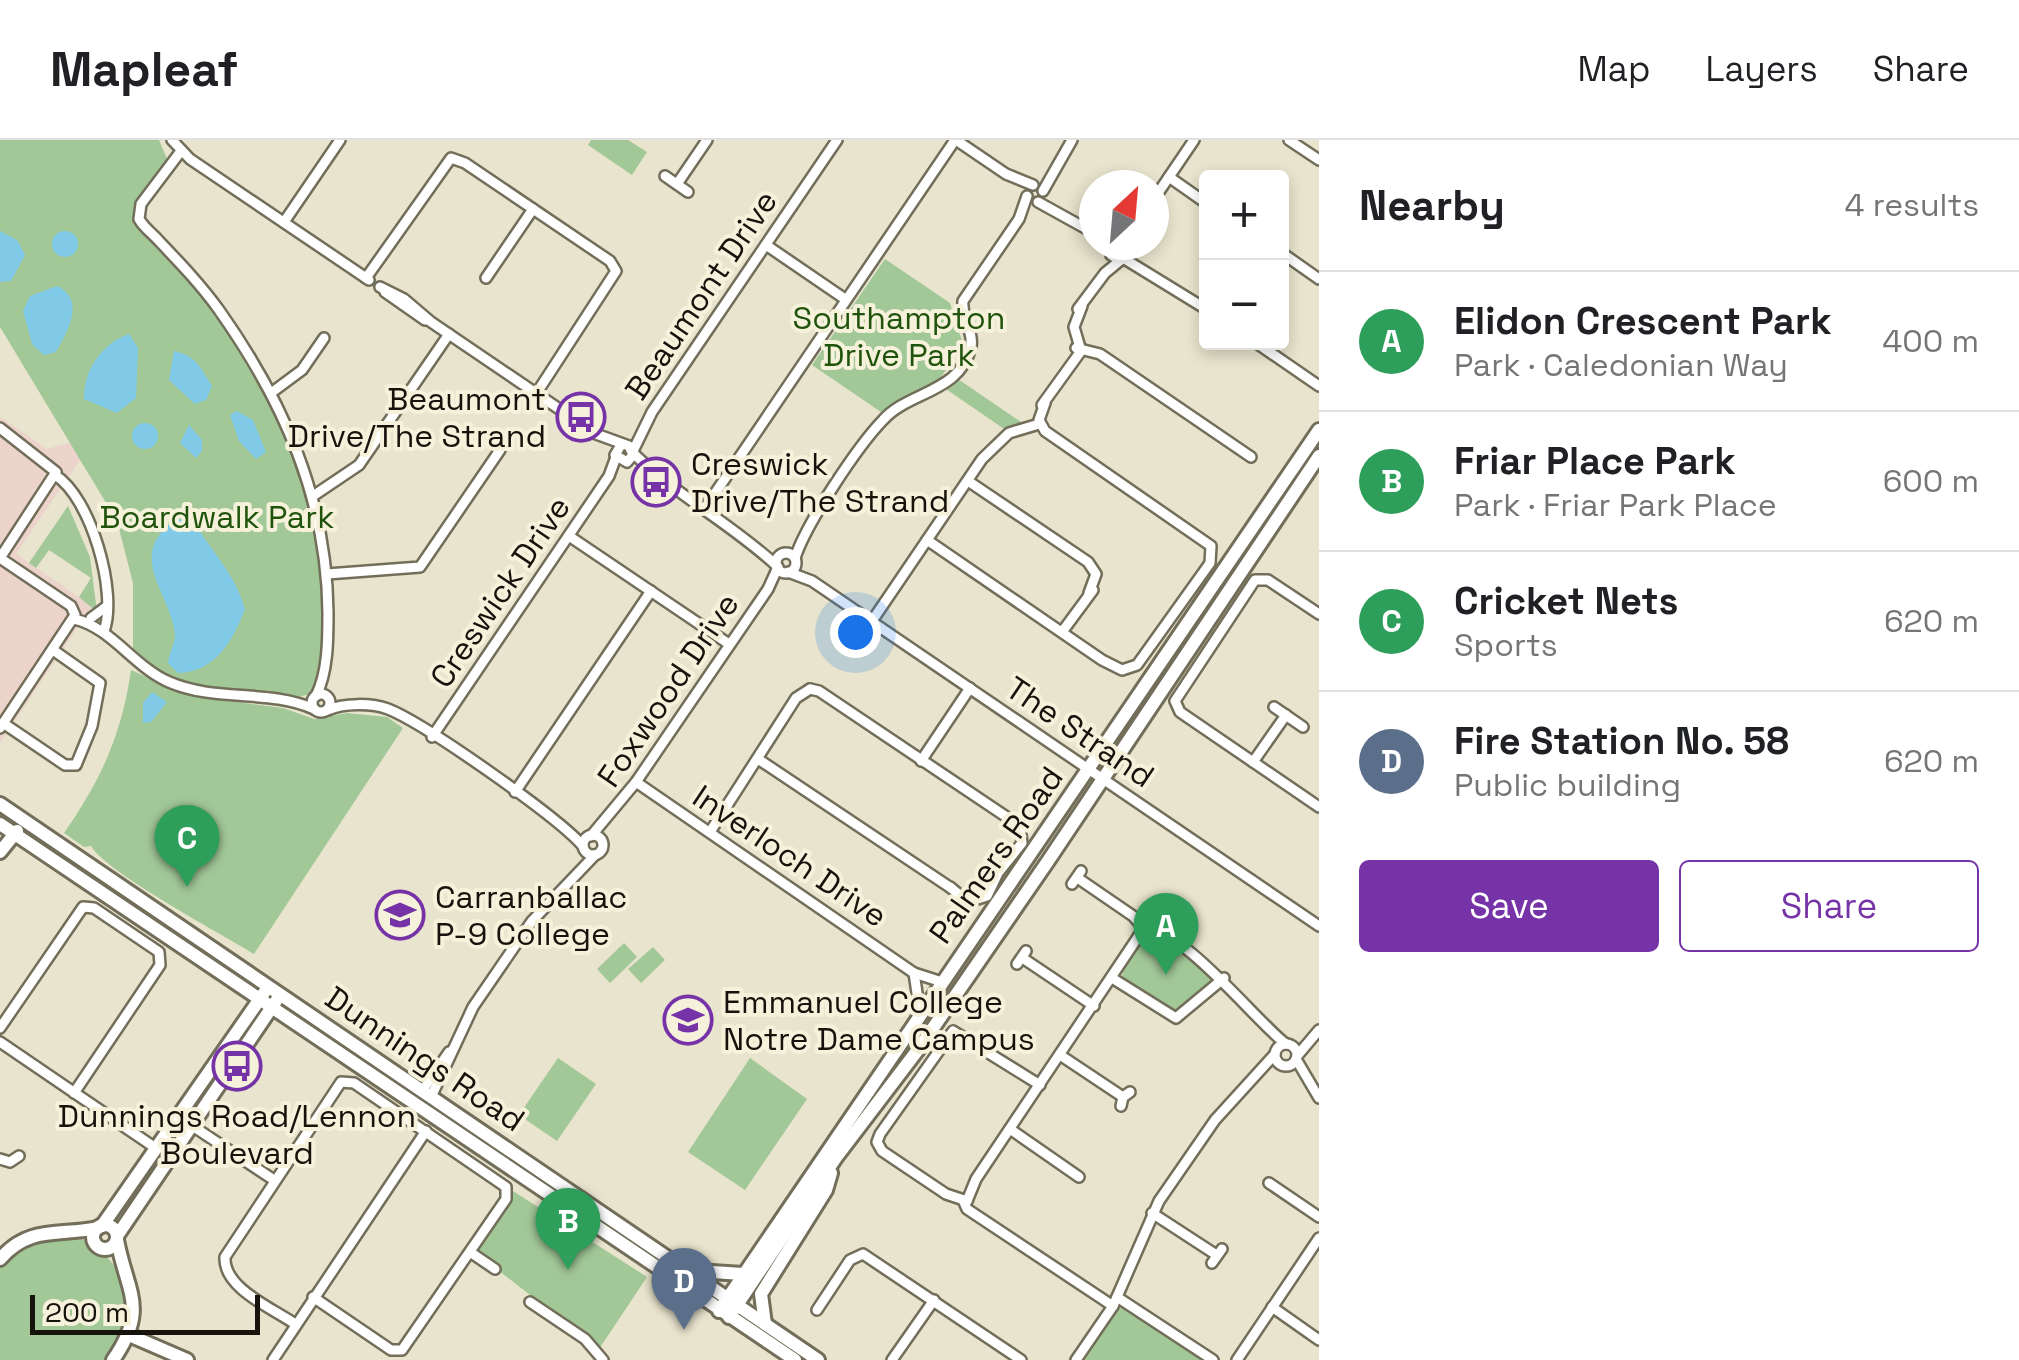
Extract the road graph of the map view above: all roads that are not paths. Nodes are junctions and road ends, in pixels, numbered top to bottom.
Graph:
1 (172, 140) edge
2 (340, 140) edge
3 (707, 140) edge
4 (837, 140) edge
5 (955, 140) edge
6 (1072, 140) edge
7 (1194, 140) edge
8 (1289, 140) edge
9 (181, 151) junction
10 (1319, 160) edge
11 (665, 176) dead end
12 (1169, 178) joint
13 (677, 184) junction
14 (688, 192) dead end
15 (1035, 194) junction
16 (1199, 198) edge
17 (533, 209) junction
18 (284, 222) junction
19 (1079, 223) edge
20 (766, 244) junction
21 (1289, 259) edge
22 (1107, 260) edge
23 (1117, 260) edge
24 (1136, 260) edge
25 (1105, 273) junction
26 (366, 278) junction
27 (486, 278) dead end
28 (1319, 279) edge
29 (845, 299) junction
30 (1199, 305) edge
31 (448, 334) junction
32 (324, 338) dead end
33 (1078, 348) junction
34 (1267, 350) edge
35 (1319, 386) edge
36 (271, 392) junction
37 (536, 394) junction
38 (1037, 424) junction
39 (0, 428) edge
40 (1319, 430) edge
41 (500, 449) dead end
42 (624, 454) junction
43 (1319, 456) edge
44 (1252, 457) dead end
45 (56, 473) junction
46 (968, 480) junction
47 (313, 496) junction
48 (705, 508) junction
49 (805, 533) junction
50 (569, 536) junction
51 (926, 540) junction
52 (757, 546) junction
53 (783, 553) junction
54 (0, 558) edge
55 (795, 559) junction
56 (782, 569) junction
57 (328, 574) junction
58 (812, 581) junction
59 (651, 592) junction
60 (107, 606) junction
61 (1319, 614) edge
62 (74, 615) junction
63 (92, 618) junction
64 (872, 621) junction
65 (1062, 632) junction
66 (106, 634) junction
67 (729, 644) junction
68 (53, 650) junction
69 (970, 688) junction
70 (321, 696) junction
71 (288, 701) junction
72 (350, 706) junction
73 (1274, 706) dead end
74 (314, 709) junction
75 (328, 710) junction
76 (1286, 715) junction
77 (2, 725) edge
78 (1303, 726) dead end
79 (432, 736) junction
80 (758, 759) junction
81 (921, 761) junction
82 (1252, 762) junction
83 (1090, 769) junction
84 (1104, 778) junction
85 (636, 782) junction
86 (515, 792) junction
87 (0, 804) edge
88 (1319, 807) edge
89 (610, 818) junction
90 (22, 819) junction
91 (8, 830) edge
92 (710, 832) junction
93 (587, 842) junction
94 (602, 842) junction
95 (0, 850) edge
96 (595, 855) junction
97 (575, 872) junction
98 (1077, 878) dead end
99 (1319, 910) edge
100 (1315, 923) edge
101 (1147, 932) junction
102 (1022, 958) dead end
103 (914, 973) junction
104 (1112, 978) junction
105 (1224, 978) junction
106 (942, 982) junction
107 (274, 991) junction
108 (265, 1003) junction
109 (1094, 1006) junction
110 (920, 1013) junction
111 (0, 1028) edge
112 (1266, 1028) junction
113 (1318, 1031) edge
114 (0, 1042) edge
115 (1287, 1044) junction
116 (1275, 1053) junction
117 (1060, 1055) junction
118 (1296, 1058) junction
119 (1285, 1066) junction
120 (1260, 1075) junction
121 (1304, 1078) junction
122 (1040, 1085) junction
123 (74, 1093) junction
124 (426, 1094) junction
125 (1125, 1098) dead end
126 (1319, 1098) edge
127 (417, 1106) junction
128 (191, 1124) junction
129 (1010, 1129) junction
130 (426, 1131) junction
131 (163, 1153) junction
132 (19, 1156) dead end
133 (837, 1156) junction
134 (0, 1159) edge
135 (1081, 1178) dead end
136 (274, 1180) junction
137 (1267, 1182) dead end
138 (965, 1201) junction
139 (1152, 1213) junction
140 (1319, 1217) edge
141 (100, 1227) junction
142 (60, 1230) junction
143 (117, 1238) junction
144 (1319, 1238) edge
145 (649, 1245) junction
146 (99, 1246) junction
147 (470, 1252) junction
148 (1217, 1255) dead end
149 (0, 1259) edge
150 (495, 1269) dead end
151 (686, 1269) junction
152 (128, 1274) junction
153 (743, 1274) junction
154 (668, 1278) junction
155 (313, 1297) junction
156 (733, 1300) junction
157 (934, 1300) junction
158 (530, 1302) dead end
159 (1115, 1302) junction
160 (1272, 1307) junction
161 (816, 1311) dead end
162 (724, 1314) junction
163 (295, 1324) junction
164 (765, 1324) junction
165 (129, 1334) junction
166 (1319, 1340) edge
167 (1005, 1356) edge
168 (1080, 1358) edge
169 (889, 1359) edge
170 (114, 1360) edge
171 (187, 1360) edge
172 (274, 1360) edge
173 (603, 1360) edge
174 (795, 1360) edge
175 (818, 1360) edge
176 (1021, 1360) edge
177 (1213, 1360) edge
178 (1236, 1360) edge

1 - 9 street, The Strand
2 - 18 street
3 - 13 street
4 - 20 street, Beaumont Drive
5 - 15 street
5 - 29 street
6 - 15 street
7 - 12 street
8 - 10 street
9 - 18 street, The Strand
9 - 36 street
11 - 13 street
12 - 16 street
13 - 14 street
15 - 19 street
15 - 49 street
17 - 26 street
17 - 27 street
17 - 37 street
18 - 26 street, The Strand
20 - 29 street
20 - 42 street, Beaumont Drive
21 - 28 street
22 - 25 street
23 - 25 street
24 - 30 street
25 - 33 street
26 - 31 street, The Strand
29 - 48 street
31 - 37 street, The Strand
31 - 47 street
32 - 36 street
33 - 38 street
33 - 44 street
34 - 35 street
36 - 47 street
37 - 42 street, The Strand
38 - 46 street
38 - 65 street
39 - 45 street
40 - 83 main road, Palmers Road
41 - 57 street
42 - 48 street, The Strand
42 - 50 street, Creswick Drive
43 - 84 main road, Palmers Road
45 - 54 street
45 - 60 street
46 - 51 street
46 - 65 street
47 - 57 street
48 - 52 street, The Strand
49 - 53 street
49 - 55 street
50 - 59 street
50 - 79 street, Creswick Drive
51 - 64 street
51 - 65 street
52 - 53 street, The Strand
52 - 56 street, The Strand
53 - 55 street, The Strand
53 - 56 street
54 - 62 street
55 - 56 street
55 - 58 street, The Strand
56 - 58 street, The Strand
56 - 67 street, Foxwood Drive
57 - 70 street
58 - 64 street, The Strand
59 - 67 street
59 - 86 street
60 - 63 street
60 - 66 street
61 - 82 street
62 - 63 street
62 - 66 street
62 - 68 street
63 - 66 street
64 - 69 street, The Strand
66 - 71 street
67 - 85 street, Foxwood Drive
68 - 77 street
68 - 77 street
69 - 81 street
69 - 83 street, The Strand
70 - 71 street
70 - 72 street
70 - 74 street
70 - 75 street
71 - 74 street
72 - 75 street
72 - 79 street
73 - 76 street
74 - 75 street
76 - 78 street
76 - 82 street
79 - 86 street
80 - 81 street
80 - 81 street
80 - 92 street
82 - 88 street
83 - 84 street, The Strand
83 - 106 main road, Palmers Road
84 - 100 street, The Strand
84 - 133 main road, Palmers Road
85 - 89 street, Foxwood Drive
85 - 92 street, Inverloch Drive
86 - 93 street
87 - 90 main road, Dunnings Road
89 - 93 street, Foxwood Drive
89 - 94 street, Foxwood Drive
90 - 91 main road
90 - 107 main road, Dunnings Road
91 - 95 main road
91 - 108 main road, Dunnings Road
92 - 103 street, Inverloch Drive
93 - 94 street
93 - 96 street
93 - 97 street, Foxwood Drive
94 - 96 street, Foxwood Drive
96 - 97 street, Foxwood Drive
97 - 124 street, Foxwood Drive
98 - 101 street
99 - 100 street
101 - 104 street
101 - 105 street
102 - 109 street
103 - 106 street, Inverloch Drive
103 - 110 street
104 - 105 street
104 - 109 street
105 - 112 street
106 - 110 main road, Palmers Road
107 - 108 main road
107 - 124 main road, Dunnings Road
108 - 127 main road, Dunnings Road
108 - 128 main road
108 - 131 main road
109 - 117 street
110 - 153 main road, Palmers Road
111 - 123 street
112 - 115 street
112 - 116 street
113 - 115 street
113 - 118 street
114 - 123 street
115 - 116 street
115 - 118 street
116 - 119 street
116 - 120 street
117 - 122 street
117 - 125 street
118 - 119 street
118 - 121 street
119 - 120 street
119 - 121 street
120 - 139 street
121 - 126 street
122 - 129 street
122 - 138 street
123 - 131 street
124 - 127 main road
124 - 145 main road, Dunnings Road
127 - 154 main road, Dunnings Road
128 - 131 main road
128 - 136 street
129 - 135 street
129 - 138 street
130 - 136 street
130 - 147 street
130 - 155 street
131 - 141 main road
131 - 143 main road
132 - 134 street
133 - 156 main road, Palmers Road
133 - 164 main road
136 - 163 street
137 - 140 street
138 - 159 street
139 - 148 street
139 - 159 street
141 - 142 main road
141 - 143 main road
141 - 146 main road
142 - 146 main road
142 - 149 main road
143 - 146 main road
143 - 152 main road
144 - 160 street
145 - 151 main road, Dunnings Road
145 - 154 main road
146 - 152 main road
147 - 150 street
147 - 155 street
151 - 153 main road
151 - 156 main road, Dunnings Road
152 - 165 main road
153 - 156 main road, Palmers Road
154 - 162 main road, Dunnings Road
155 - 163 street
156 - 162 main road, Palmers Road
156 - 164 main road, Dunnings Road
157 - 161 street
157 - 167 street
157 - 169 street
158 - 173 street
159 - 168 street
159 - 177 street
160 - 166 street
160 - 178 street
162 - 174 main road, Dunnings Road
163 - 172 street
164 - 175 main road, Dunnings Road
165 - 170 main road
165 - 171 main road
167 - 176 street

